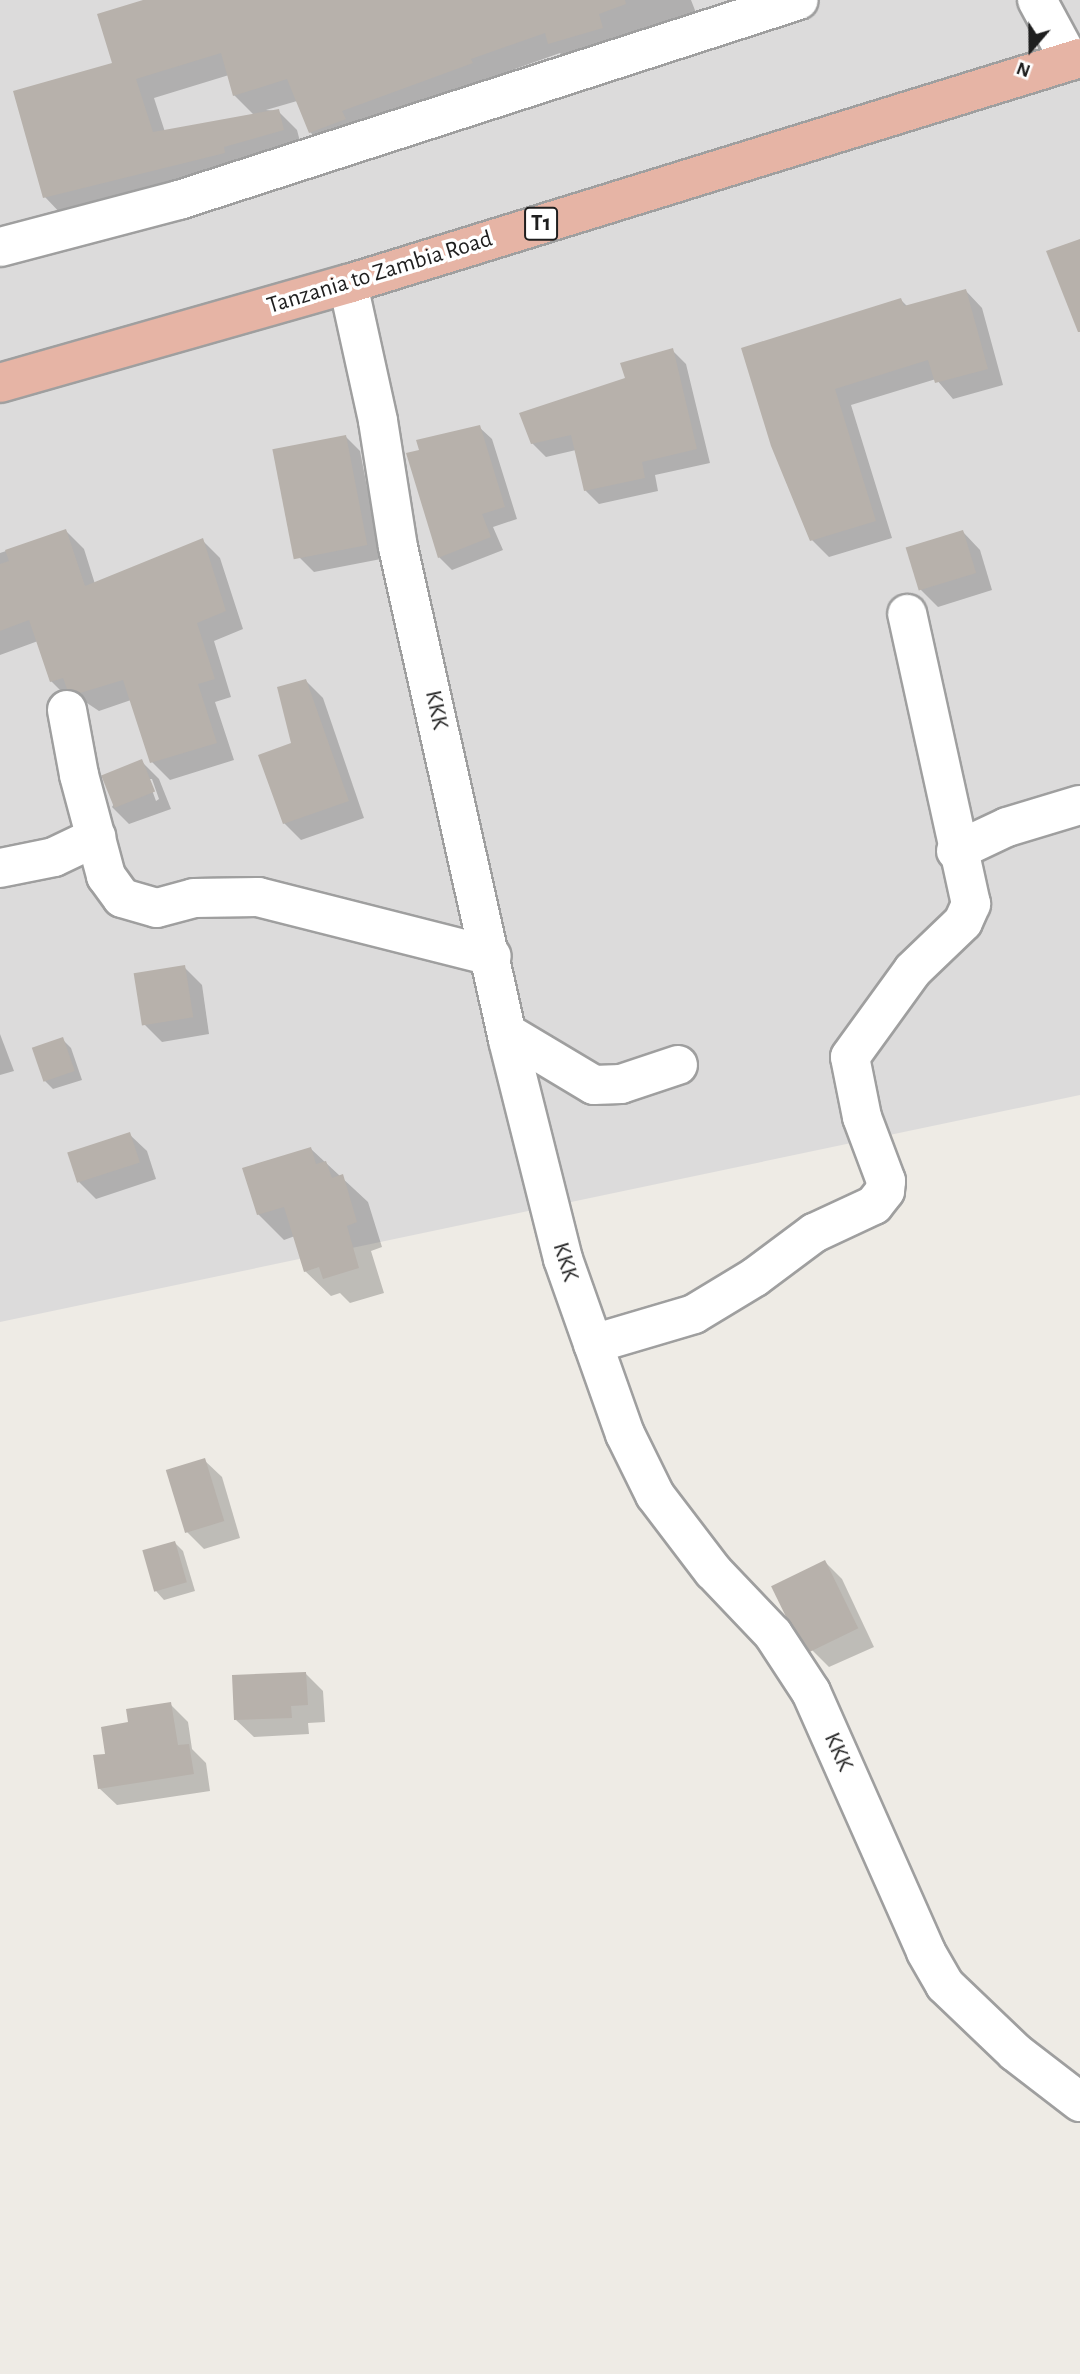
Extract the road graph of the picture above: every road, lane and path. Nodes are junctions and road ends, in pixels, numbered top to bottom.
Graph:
1 (799, 0) edge
2 (1037, 0) edge
3 (1075, 59) edge
4 (0, 247) edge
5 (348, 284) junction
6 (0, 383) edge
7 (907, 614) dead end
8 (67, 710) dead end
9 (1080, 805) edge
10 (96, 837) junction
11 (956, 851) junction
12 (0, 869) edge
13 (492, 956) junction
14 (507, 1033) junction
15 (678, 1065) dead end
16 (593, 1344) junction
17 (1080, 2102) edge

1 - 4 street
2 - 3 street
3 - 5 highway, Tanzania to Zambia Road / T1
5 - 6 highway, Tanzania to Zambia Road / T1
5 - 13 street, KKK
7 - 11 street
8 - 10 street
9 - 11 street
10 - 12 street
10 - 13 street
11 - 16 street
13 - 14 street, KKK
14 - 15 street
14 - 16 street, KKK
16 - 17 street, KKK

